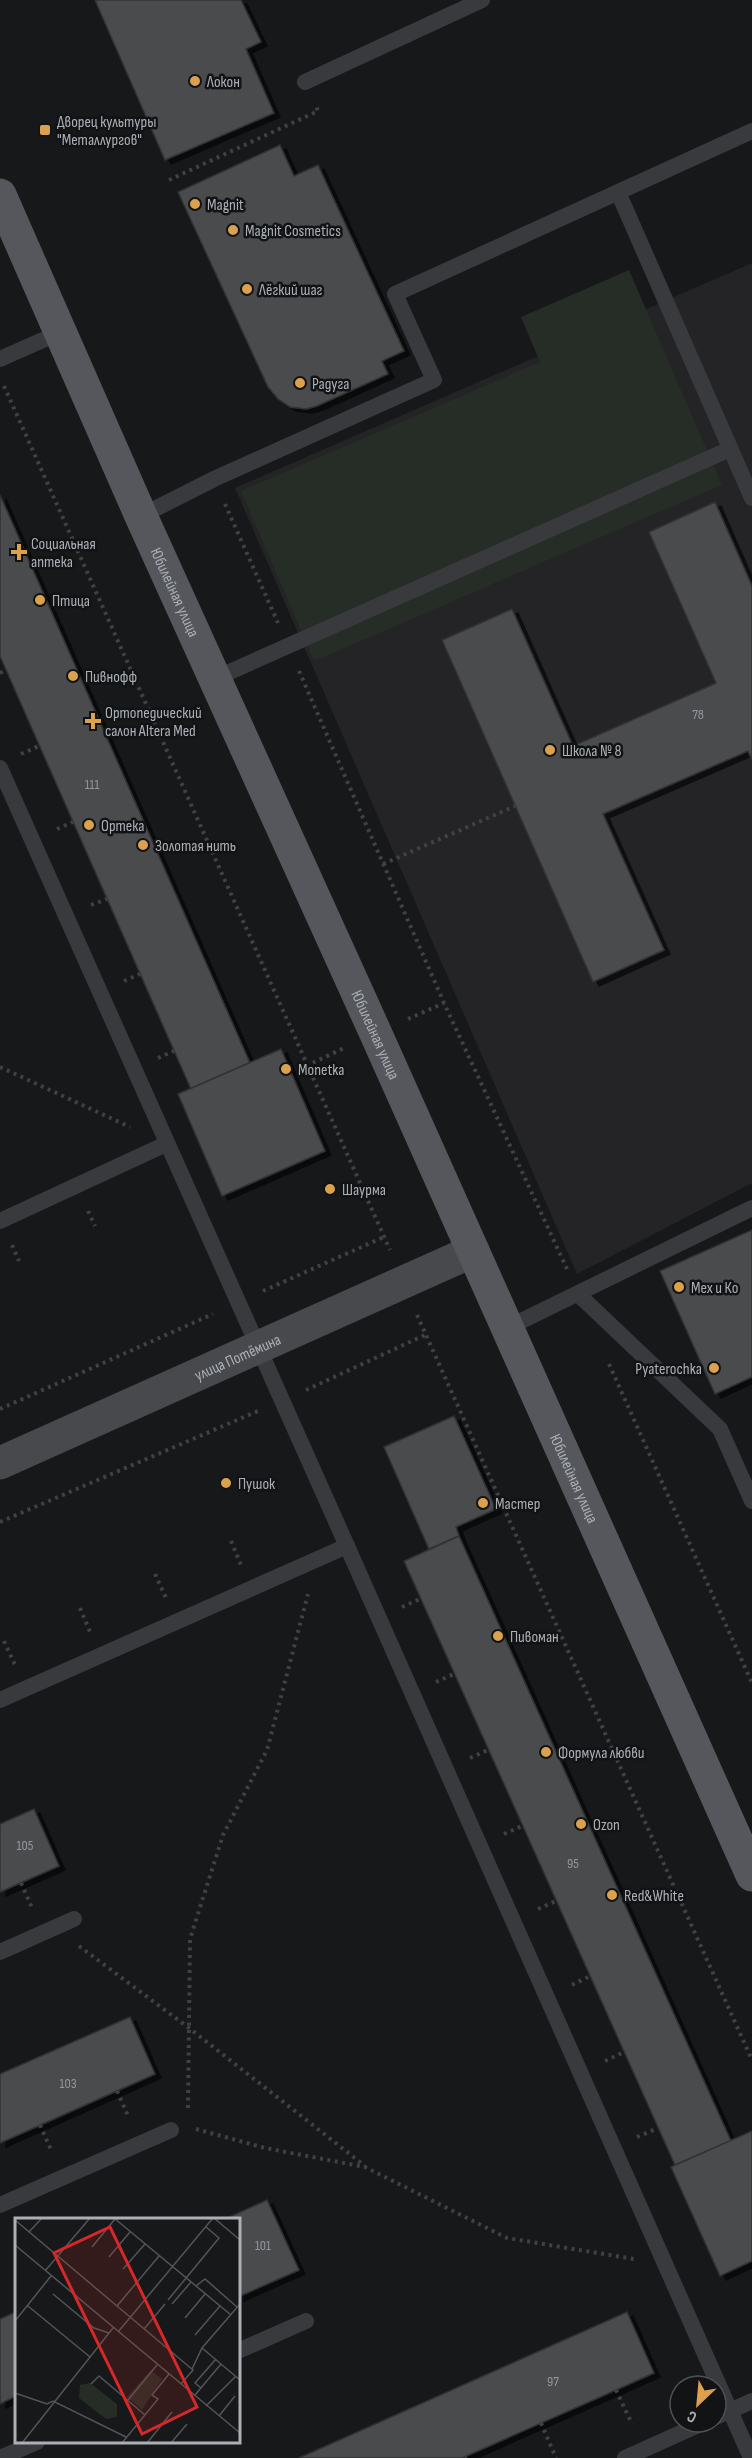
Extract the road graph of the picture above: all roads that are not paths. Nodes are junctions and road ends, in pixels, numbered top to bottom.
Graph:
1 (482, 0) edge
2 (305, 82) road end
3 (752, 131) edge
4 (618, 192) junction
5 (0, 195) edge
6 (62, 332) junction
7 (0, 359) edge
8 (730, 449) junction
9 (752, 498) edge
10 (141, 516) junction
11 (216, 678) junction
12 (0, 768) edge
13 (166, 1144) junction
14 (752, 1208) edge
15 (0, 1221) edge
16 (473, 1251) junction
17 (578, 1294) junction
18 (507, 1328) junction
19 (259, 1347) junction
20 (0, 1463) edge
21 (752, 1501) edge
22 (347, 1546) junction
23 (0, 1700) edge
24 (752, 1875) edge
25 (74, 1919) dead end
26 (0, 1952) edge
27 (179, 2128) road end
28 (0, 2205) edge
29 (306, 2321) dead end
30 (240, 2350) edge
31 (707, 2374) edge
32 (752, 2401) edge
33 (728, 2412) edge
34 (728, 2422) edge
35 (678, 2434) edge
36 (35, 2443) edge
37 (0, 2458) edge
38 (625, 2458) edge
39 (751, 2458) edge

1 - 2 lane
3 - 4 lane
4 - 8 lane
4 - 10 lane
5 - 6 main road, Юбилейная улица
6 - 7 lane
6 - 10 main road, Юбилейная улица
8 - 9 lane
8 - 11 lane
10 - 11 main road, Юбилейная улица
11 - 16 main road, Юбилейная улица
12 - 13 lane
13 - 15 lane
13 - 19 lane
14 - 17 lane
16 - 18 main road, Юбилейная улица
16 - 19 street, улица Потёмина
17 - 18 lane
17 - 21 lane
18 - 24 main road, Юбилейная улица
19 - 20 street, улица Потёмина
19 - 22 lane
22 - 23 lane
22 - 31 lane
25 - 26 lane
27 - 28 lane
29 - 30 lane
32 - 33 lane
34 - 39 lane
35 - 38 lane
36 - 37 lane

